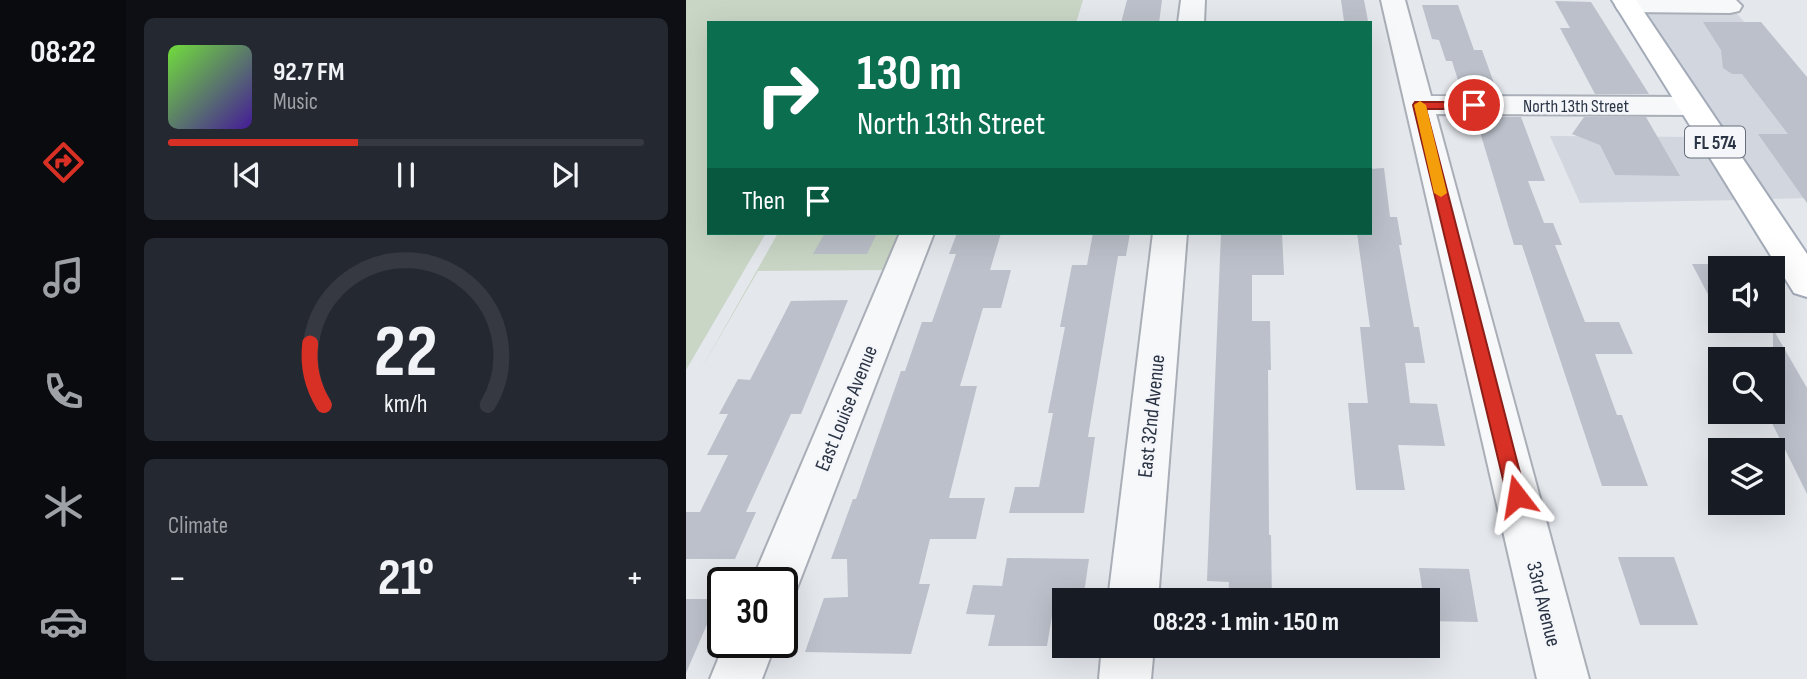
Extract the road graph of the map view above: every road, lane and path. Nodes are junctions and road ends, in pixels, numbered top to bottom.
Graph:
1 (1194, 0) edge
2 (1393, 0) edge
3 (1626, 3) edge
4 (1730, 6) dead end
5 (1191, 21) edge
6 (1419, 105) junction
7 (1692, 106) junction
8 (916, 235) edge
9 (1170, 235) edge
10 (1802, 266) edge
11 (781, 567) edge
12 (1134, 588) edge
13 (745, 658) edge
14 (1127, 658) edge
15 (736, 679) edge
16 (1125, 679) edge
17 (1563, 679) edge

1 - 5 street
2 - 6 street, 33rd Avenue
3 - 4 street
3 - 7 main road, FL 574
6 - 7 street, North 13th Street
6 - 17 street, 33rd Avenue
7 - 10 main road, FL 574
8 - 11 street, East Louise Avenue
9 - 12 street, East 32nd Avenue
13 - 15 street
14 - 16 street

